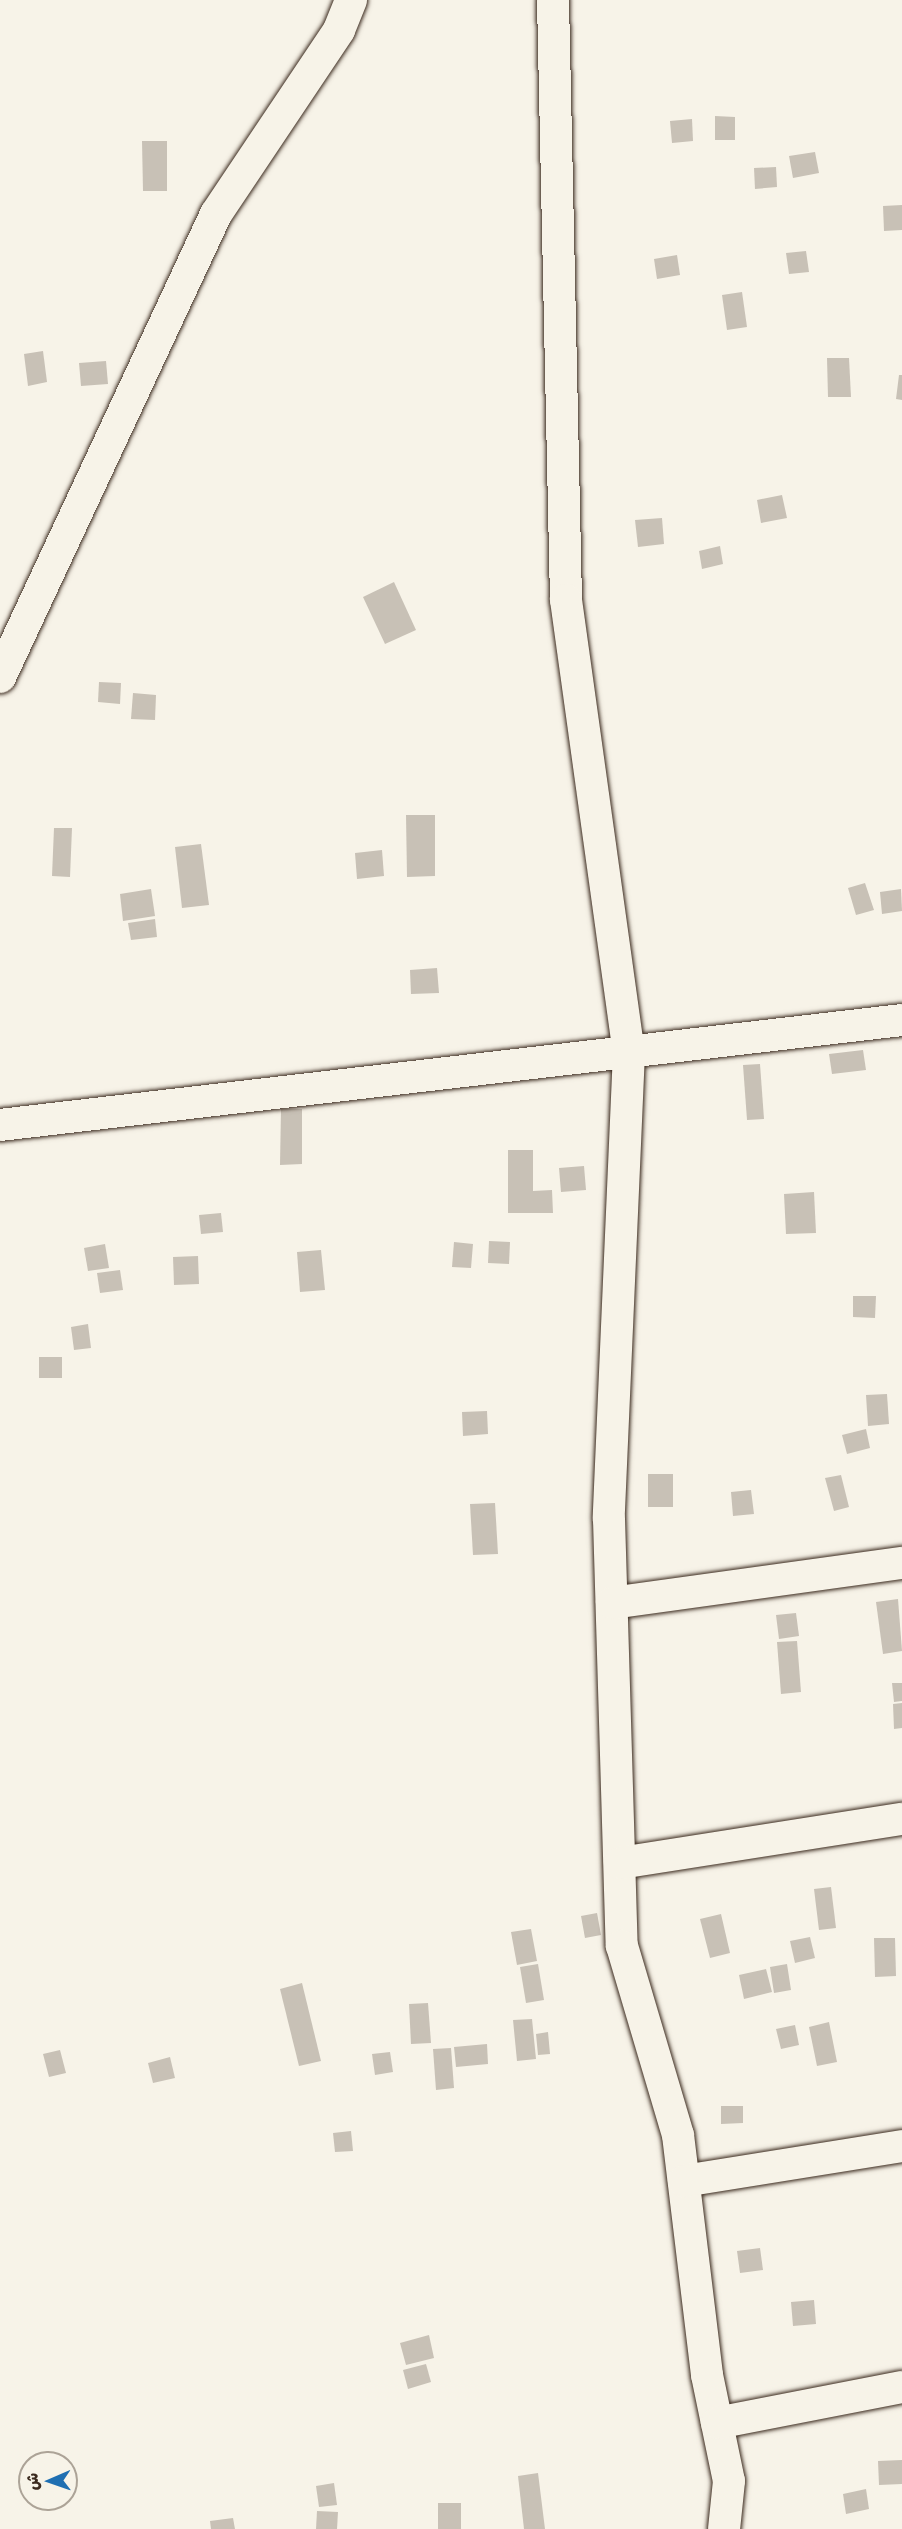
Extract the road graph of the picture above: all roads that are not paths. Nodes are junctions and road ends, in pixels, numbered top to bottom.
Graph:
1 (351, 0) edge
2 (553, 0) edge
3 (0, 677) edge
4 (902, 1020) edge
5 (629, 1052) junction
6 (0, 1125) edge
7 (902, 1563) edge
8 (612, 1604) junction
9 (902, 1819) edge
10 (620, 1863) junction
11 (902, 2146) edge
12 (684, 2181) junction
13 (902, 2387) edge
14 (717, 2423) junction
15 (724, 2529) edge

1 - 3 street
2 - 5 street
4 - 5 street
5 - 6 street
5 - 8 street
7 - 8 street
8 - 10 street
9 - 10 street
10 - 12 street
11 - 12 street
12 - 14 street
13 - 14 street
14 - 15 street

